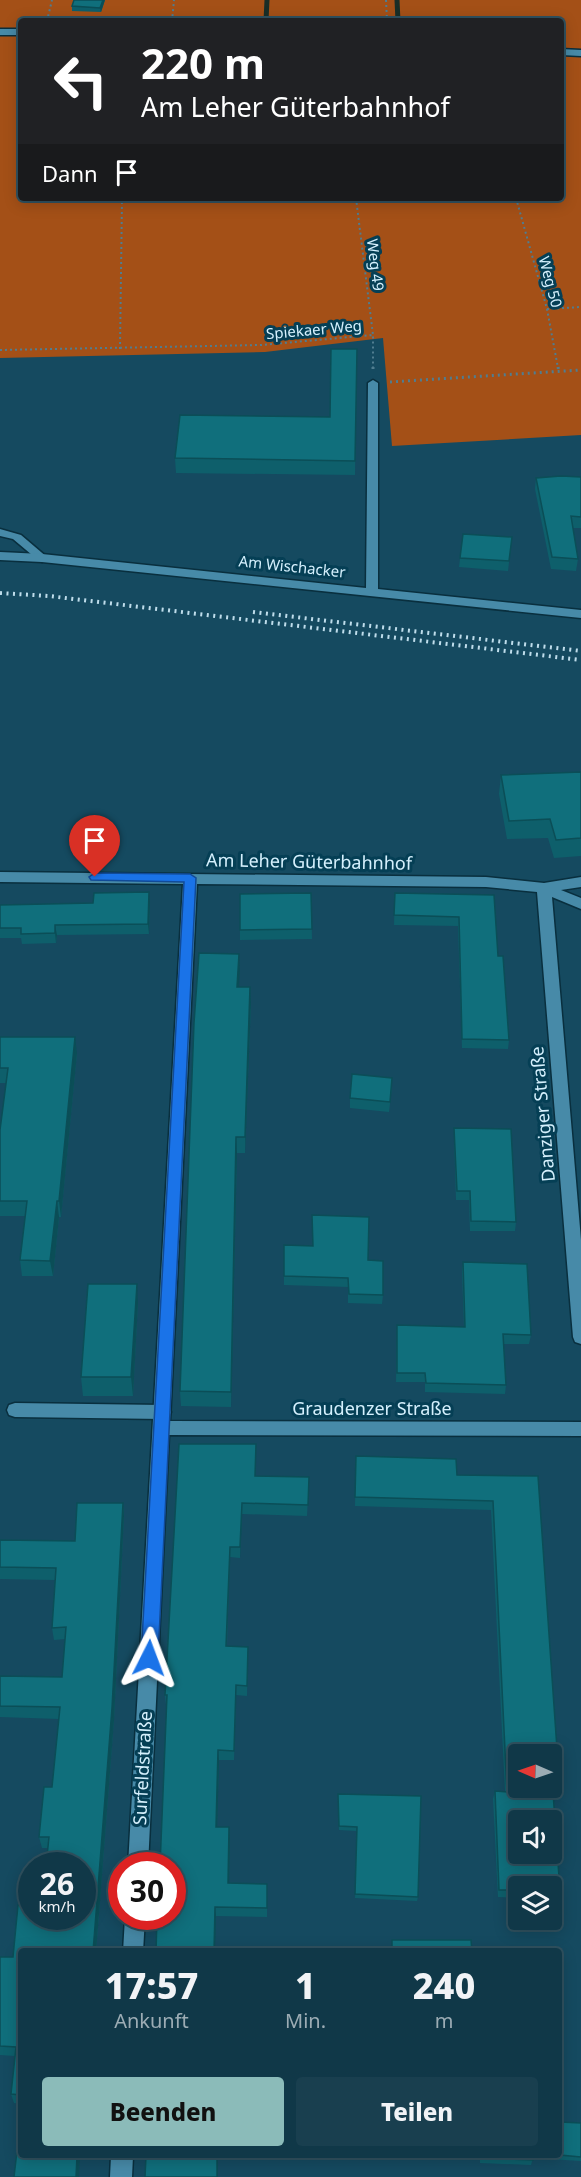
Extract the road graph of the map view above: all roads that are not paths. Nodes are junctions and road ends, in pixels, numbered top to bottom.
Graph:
1 (0, 32) edge
2 (18, 32) edge
3 (564, 52) edge
4 (581, 53) edge
5 (373, 383) road end
6 (0, 532) edge
7 (0, 556) edge
8 (42, 558) junction
9 (372, 591) junction
10 (581, 614) edge
11 (0, 877) edge
12 (190, 878) junction
13 (581, 882) edge
14 (544, 888) junction
15 (581, 904) edge
16 (581, 1337) edge
17 (15, 1410) dead end
18 (162, 1420) junction
19 (581, 1429) edge
20 (139, 1852) edge
21 (134, 1930) edge
22 (133, 1948) edge
23 (122, 2158) edge
24 (121, 2177) edge

1 - 2 street
3 - 4 street
5 - 9 street
6 - 8 street
7 - 8 street, Am Wischacker
8 - 9 street, Am Wischacker
9 - 10 street, Am Wischacker
11 - 12 street, Am Leher Güterbahnhof
12 - 14 street, Am Leher Güterbahnhof
12 - 18 street, Surfeldstraße
13 - 14 street, Am Leher Güterbahnhof
14 - 15 street
14 - 16 street, Danziger Straße
17 - 18 street, Graudenzer Straße
18 - 19 street, Graudenzer Straße
18 - 20 street, Surfeldstraße
21 - 22 street
23 - 24 street

